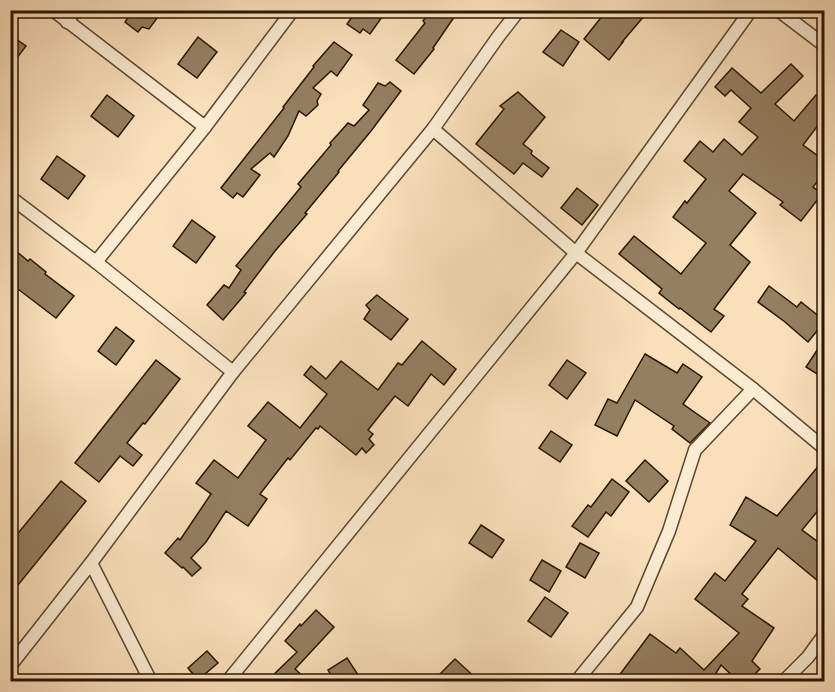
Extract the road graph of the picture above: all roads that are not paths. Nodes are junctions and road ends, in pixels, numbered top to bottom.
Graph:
1 (53, 10) edge
2 (75, 10) edge
3 (293, 10) edge
4 (519, 10) edge
5 (751, 10) edge
6 (778, 10) edge
7 (68, 22) junction
8 (825, 45) edge
9 (205, 127) junction
10 (433, 129) junction
11 (10, 197) edge
12 (576, 253) junction
13 (96, 262) junction
14 (233, 372) junction
15 (753, 389) junction
16 (825, 448) edge
17 (91, 563) junction
18 (825, 635) edge
19 (10, 666) edge
20 (151, 681) edge
21 (227, 681) edge
22 (576, 681) edge
23 (783, 681) edge

1 - 7 street
2 - 7 street
3 - 9 street
4 - 10 street
5 - 12 street
6 - 8 street
7 - 9 street
9 - 13 street
10 - 12 street
10 - 14 street
11 - 13 street
12 - 15 street
12 - 21 street
13 - 14 street
14 - 17 street
15 - 16 street
15 - 22 street
17 - 19 street
17 - 20 street
18 - 23 street

